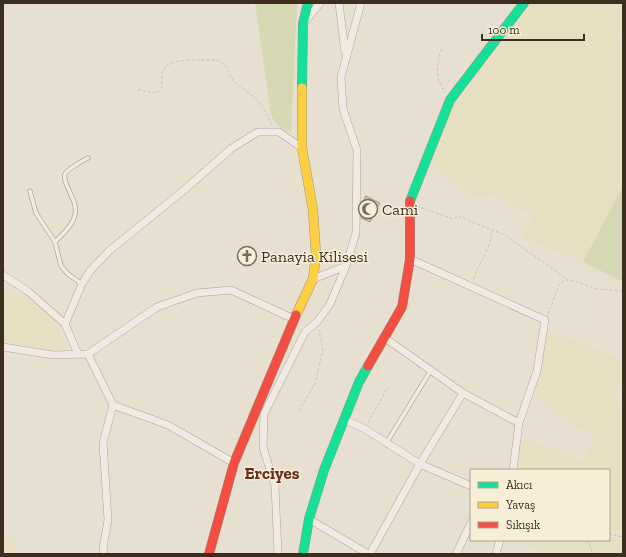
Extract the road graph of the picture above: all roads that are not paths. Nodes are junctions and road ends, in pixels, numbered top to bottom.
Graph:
1 (308, 3) edge
2 (320, 3) edge
3 (339, 3) edge
4 (361, 3) edge
5 (524, 3) edge
6 (303, 24) junction
7 (346, 57) junction
8 (302, 148) junction
9 (88, 158) dead end
10 (30, 191) dead end
11 (55, 242) junction
12 (410, 259) junction
13 (346, 266) junction
14 (3, 275) edge
15 (313, 279) junction
16 (82, 284) junction
17 (294, 319) junction
18 (64, 324) junction
19 (385, 338) junction
20 (3, 347) edge
21 (78, 354) junction
22 (88, 354) junction
23 (431, 370) junction
24 (463, 393) junction
25 (113, 405) junction
26 (260, 411) junction
27 (344, 419) junction
28 (519, 423) junction
29 (387, 442) junction
30 (234, 462) junction
31 (420, 464) junction
32 (513, 469) edge
33 (470, 486) edge
34 (309, 519) junction
35 (470, 525) edge
36 (500, 541) edge
37 (104, 554) edge
38 (209, 554) edge
39 (278, 554) edge
40 (303, 554) edge
41 (369, 554) edge
42 (456, 554) edge
43 (496, 554) edge

1 - 6 street
2 - 6 street
3 - 7 street
4 - 7 street
5 - 12 street
6 - 8 street
7 - 13 street
8 - 15 street
8 - 16 street
9 - 11 lane
10 - 11 lane
11 - 16 lane
12 - 19 street
12 - 28 street
13 - 15 street
13 - 26 street
14 - 18 street
15 - 17 street
16 - 18 street
17 - 22 street
17 - 26 street
18 - 21 street
19 - 23 street
19 - 27 street
20 - 21 street
21 - 22 street
22 - 25 street
23 - 24 street
23 - 29 lane
24 - 28 street
24 - 31 street
25 - 30 street
25 - 37 street
26 - 30 street
26 - 39 street
27 - 29 street
27 - 34 street
28 - 32 street
29 - 31 street
30 - 38 street
31 - 33 street
31 - 41 street
34 - 40 street
34 - 41 street
35 - 42 street
36 - 43 street

